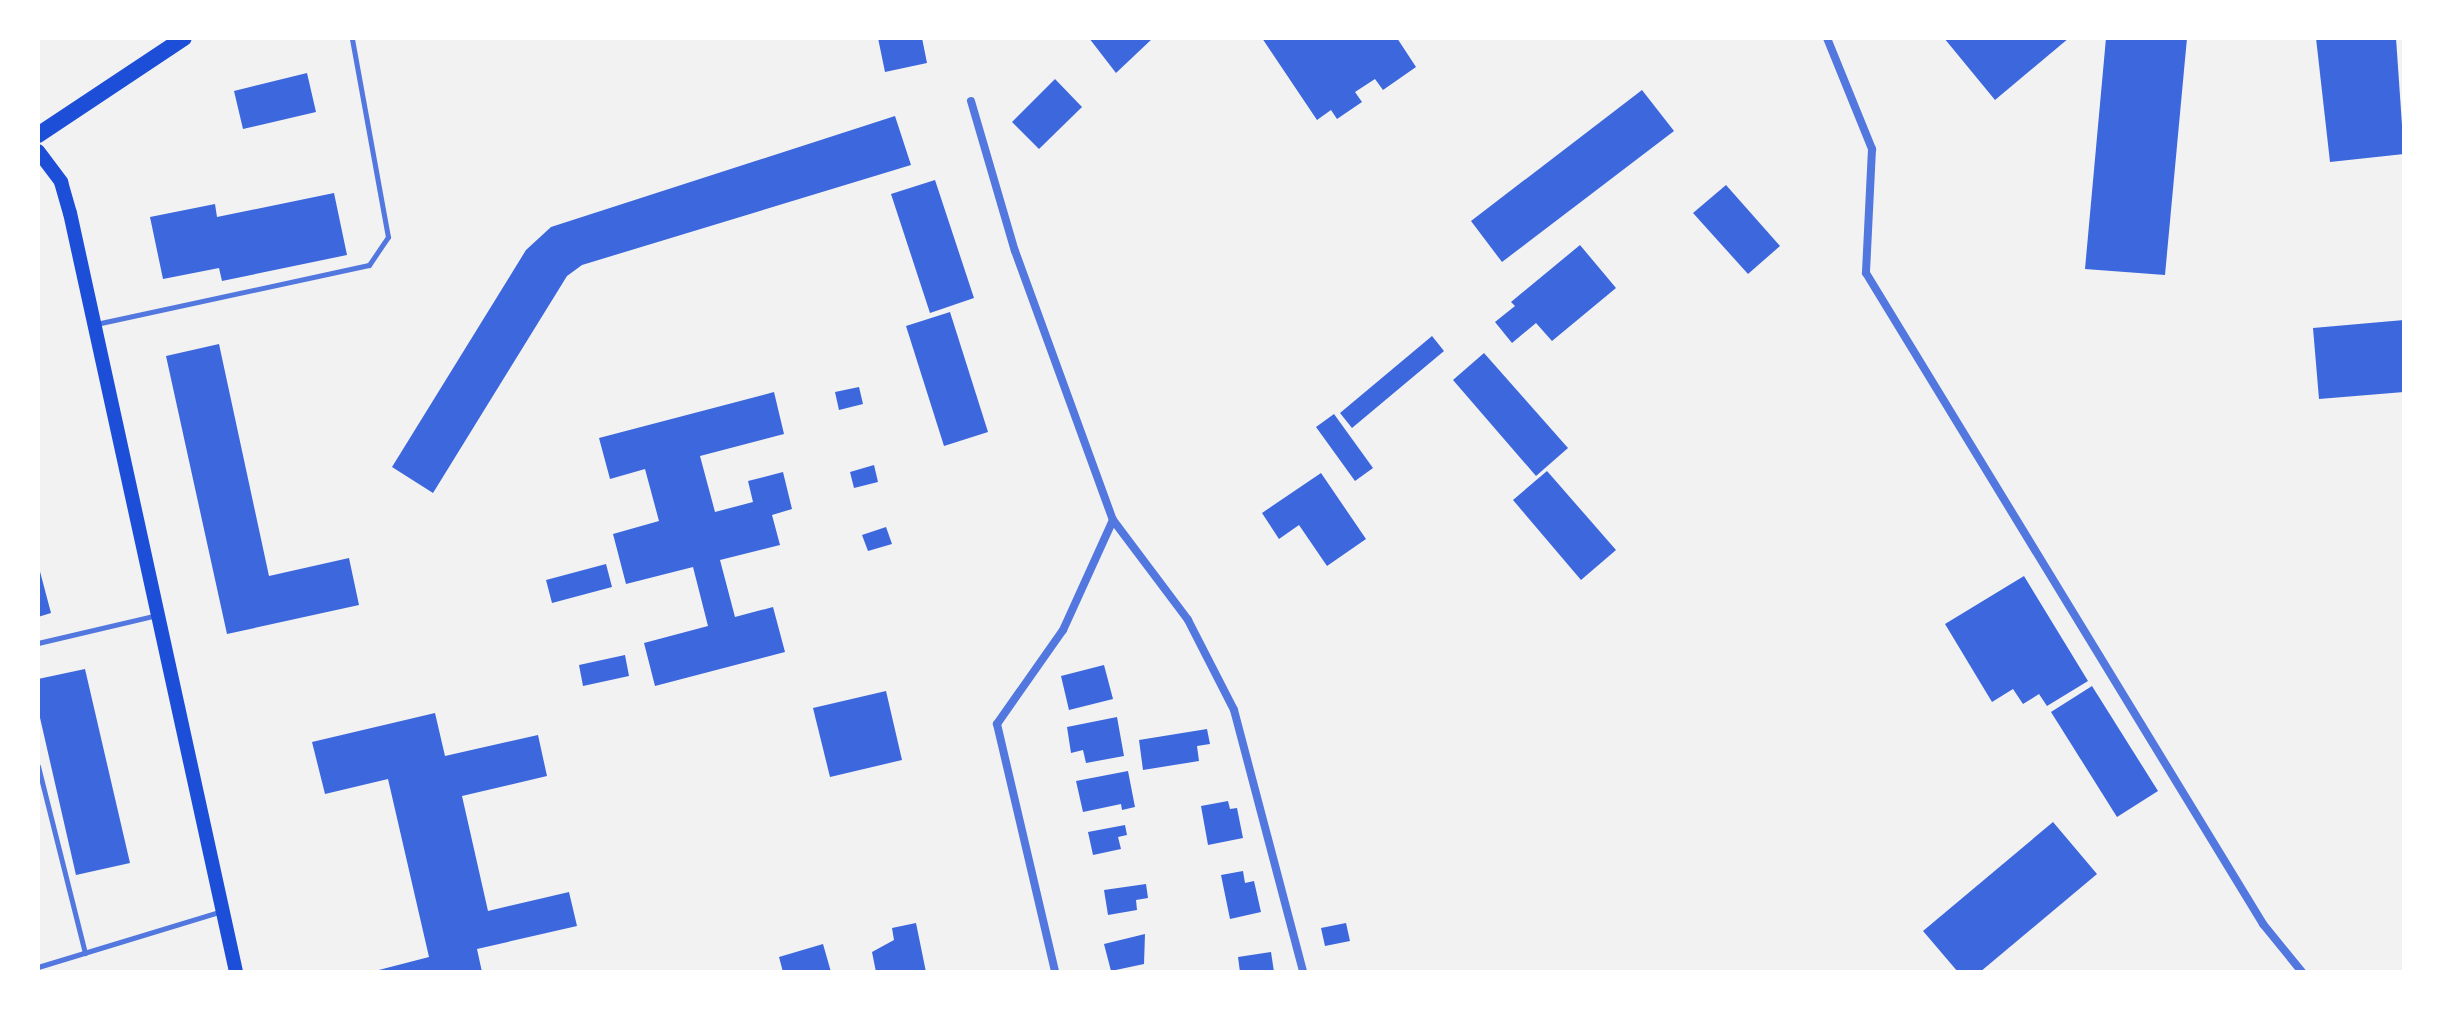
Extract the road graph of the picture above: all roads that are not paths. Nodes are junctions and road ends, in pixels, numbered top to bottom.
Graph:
1 (184, 38) edge
2 (352, 38) edge
3 (1827, 38) edge
4 (971, 101) dead end
5 (38, 135) edge
6 (38, 151) edge
7 (95, 324) junction
8 (1113, 520) junction
9 (158, 615) junction
10 (38, 643) edge
11 (38, 766) edge
12 (223, 911) junction
13 (85, 953) junction
14 (38, 967) edge
15 (236, 972) edge
16 (1055, 972) edge
17 (1303, 972) edge
18 (2302, 972) edge

1 - 5 main road
2 - 7 lane
3 - 18 street
4 - 8 street
6 - 7 main road
7 - 9 main road
8 - 16 street
8 - 17 street
9 - 10 lane
9 - 12 main road
11 - 13 lane
12 - 13 lane
12 - 15 main road
13 - 14 lane

